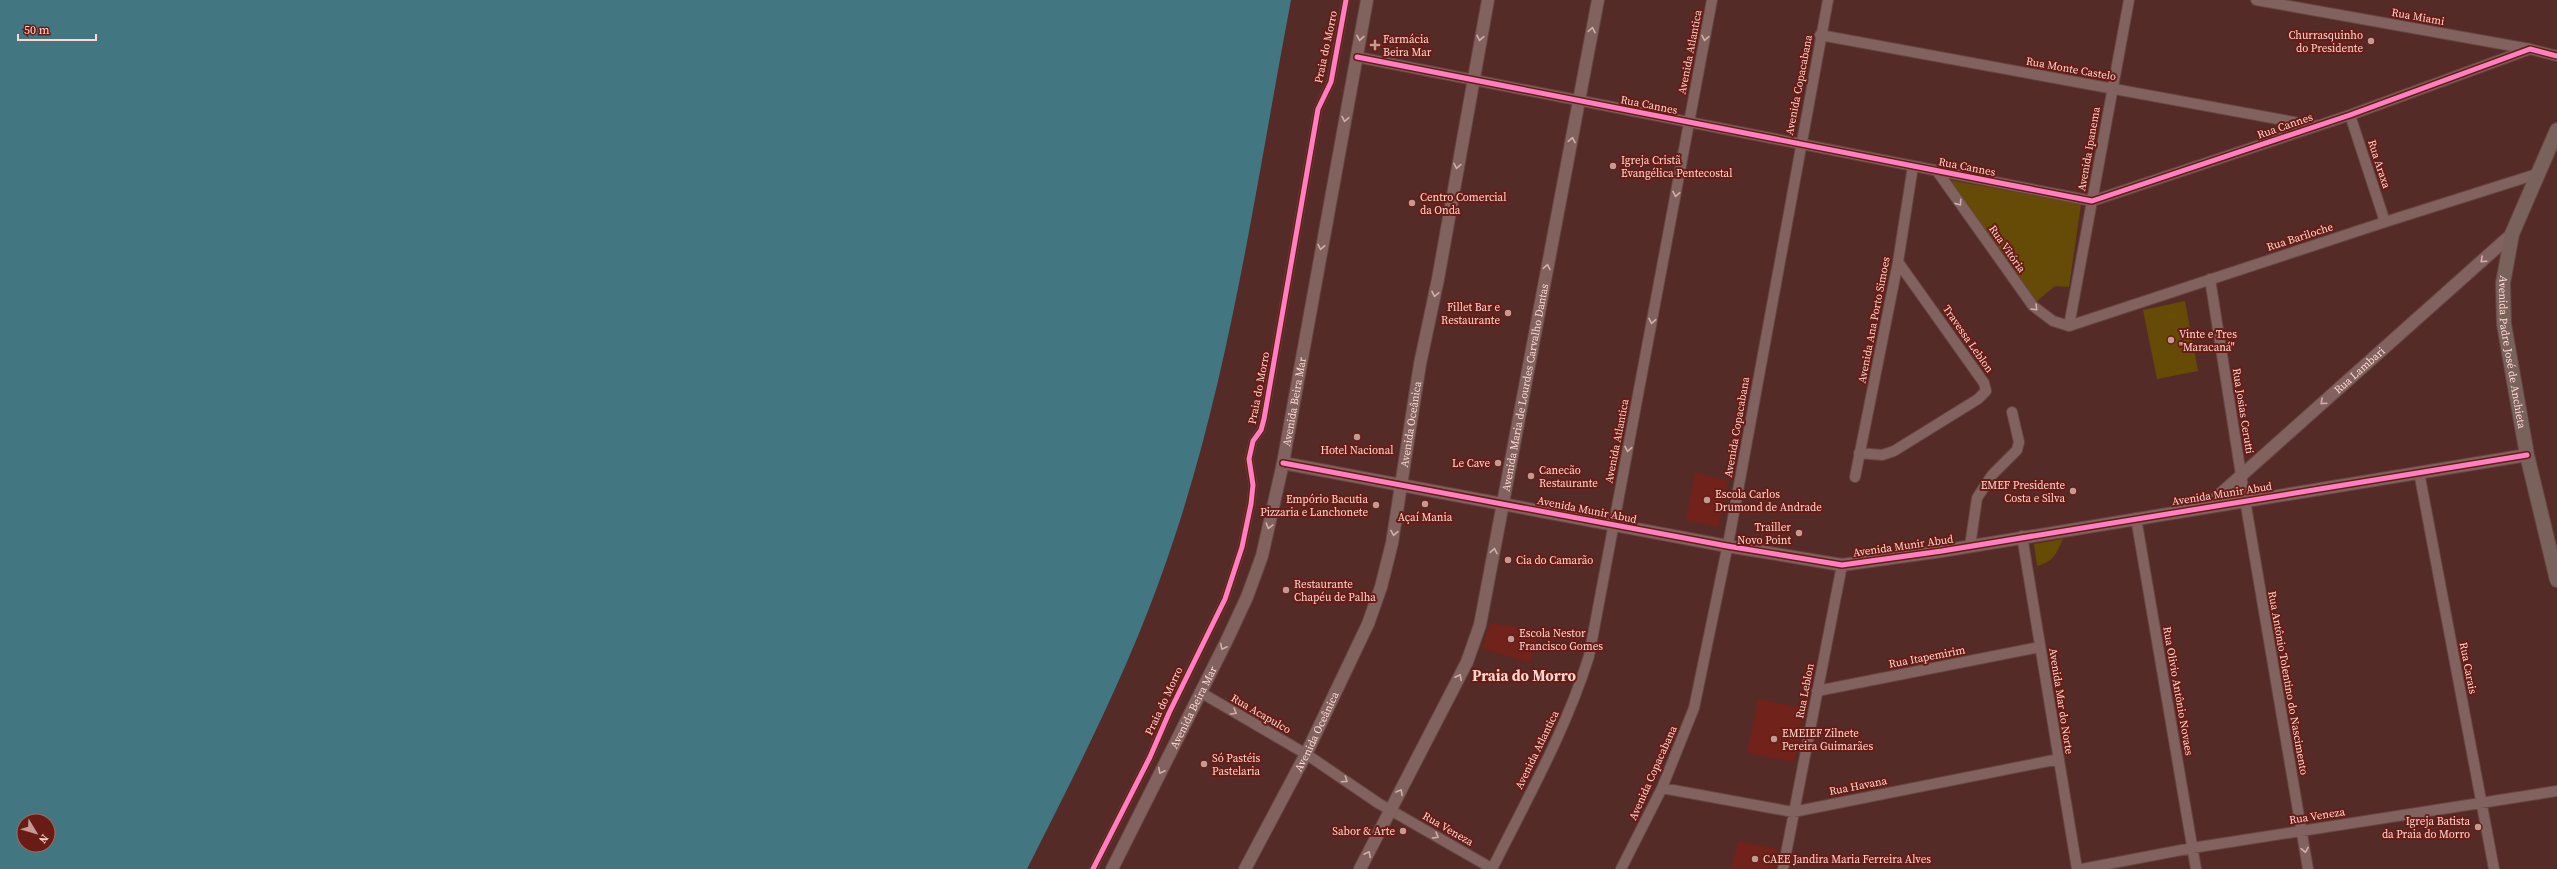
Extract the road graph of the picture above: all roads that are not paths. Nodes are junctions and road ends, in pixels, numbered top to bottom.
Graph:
1 (1346, 0) edge
2 (1367, 0) edge
3 (1488, 0) edge
4 (1598, 0) edge
5 (1712, 0) edge
6 (1828, 0) edge
7 (2129, 0) edge
8 (2256, 0) edge
9 (1820, 35) junction
10 (2530, 49) junction
11 (2557, 56) edge
12 (1356, 57) junction
13 (1472, 80) junction
14 (2113, 88) junction
15 (1579, 101) junction
16 (2350, 115) junction
17 (1689, 123) junction
18 (2317, 126) junction
19 (2557, 130) edge
20 (1800, 144) junction
21 (1913, 166) junction
22 (1937, 171) junction
23 (2540, 173) junction
24 (2092, 201) junction
25 (2384, 222) junction
26 (2512, 234) junction
27 (1898, 262) junction
28 (2210, 278) junction
29 (2069, 326) junction
30 (2012, 412) dead end
31 (1859, 453) junction
32 (2527, 455) junction
33 (1283, 463) junction
34 (2419, 472) junction
35 (2241, 476) junction
36 (1855, 477) dead end
37 (1401, 486) junction
38 (2245, 500) junction
39 (1503, 504) junction
40 (2206, 507) junction
41 (2136, 518) junction
42 (1614, 525) junction
43 (2022, 536) junction
44 (1727, 546) junction
45 (1970, 546) junction
46 (1842, 565) junction
47 (2557, 580) edge
48 (2040, 647) junction
49 (1200, 692) junction
50 (1818, 692) junction
51 (1306, 754) junction
52 (2059, 759) junction
53 (1662, 788) junction
54 (2557, 791) edge
55 (2481, 803) junction
56 (1390, 809) junction
57 (1793, 812) junction
58 (2302, 831) junction
59 (2192, 848) junction
60 (1093, 869) edge
61 (1112, 869) edge
62 (1245, 869) edge
63 (1360, 869) edge
64 (1492, 869) edge
65 (1621, 869) edge
66 (1783, 869) edge
67 (2077, 869) edge
68 (2082, 869) edge
69 (2196, 869) edge
70 (2308, 869) edge
71 (2494, 869) edge

1 - 60 street, Praia do Morro
2 -> 12 street, Avenida Beira Mar
3 -> 13 street, Avenida Oceânica
15 -> 4 street, Avenida Maria de Lourdes Carvalho Dantas
5 -> 17 street, Avenida Atlantica
6 - 9 street, Avenida Copacabana
7 - 14 street, Avenida Ipanema
8 - 10 street, Rua Miami
9 - 14 street, Rua Monte Castelo
9 - 20 street, Avenida Copacabana
10 - 11 street
10 - 16 street, Rua Cannes
12 - 13 street, Rua Cannes
12 -> 33 street, Avenida Beira Mar
13 - 15 street, Rua Cannes
13 -> 37 street, Avenida Oceânica
14 - 18 street, Rua Monte Castelo
14 - 24 street, Avenida Ipanema
15 - 17 street, Rua Cannes
39 -> 15 street, Avenida Maria de Lourdes Carvalho Dantas
16 - 18 street, Rua Cannes
16 - 25 street, Rua Araxa
17 - 20 street, Rua Cannes
17 -> 42 street, Avenida Atlantica
18 - 24 street, Rua Cannes
19 - 23 main road, Avenida Padre José de Anchieta
20 - 21 street, Rua Cannes
20 - 44 street, Avenida Copacabana
21 - 22 street, Rua Cannes
21 - 27 street, Avenida Ana Porto Simoes
22 - 24 street, Rua Cannes
22 -> 29 street, Rua Vitória
23 - 25 street, Rua Bariloche
23 - 26 main road, Avenida Padre José de Anchieta
24 - 29 street, Avenida Ipanema
25 - 28 street, Rua Bariloche
26 - 32 main road, Avenida Padre José de Anchieta
26 -> 35 street, Rua Lambari
27 - 31 street, Avenida Ana Porto Simoes
27 - 31 street, Travessa Leblon
28 - 29 street, Rua Bariloche
28 - 35 street, Rua Josias Cerutti
30 - 45 street
31 - 36 street, Avenida Ana Porto Simoes
32 - 34 street, Avenida Munir Abud
32 - 47 main road, Avenida Padre José de Anchieta
33 - 37 street, Avenida Munir Abud
33 -> 49 street, Avenida Beira Mar
34 - 38 street, Avenida Munir Abud
34 - 55 street, Rua Carais
35 - 38 street, Rua Josias Cerutti
35 - 40 street, Rua Lambari
37 - 39 street, Avenida Munir Abud
37 -> 51 street, Avenida Oceânica
38 - 40 street, Avenida Munir Abud
38 - 58 street, Rua Antônio Tolentino do Nascimento
39 - 42 street, Avenida Munir Abud
56 -> 39 street, Avenida Maria de Lourdes Carvalho Dantas
40 - 41 street, Avenida Munir Abud
41 - 43 street, Avenida Munir Abud
41 - 59 street, Rua Olivio Antônio Novaes
42 - 44 street, Avenida Munir Abud
42 - 64 street, Avenida Atlantica
43 - 45 street, Avenida Munir Abud
43 - 48 street, Avenida Mar do Norte
44 - 46 street, Avenida Munir Abud
44 - 53 street, Avenida Copacabana
45 - 46 street, Avenida Munir Abud
46 - 50 street, Rua Leblon
48 - 50 street, Rua Itapemirim
48 - 52 street, Avenida Mar do Norte
49 -> 51 street, Rua Acapulco
49 -> 61 street, Avenida Beira Mar
50 - 57 street, Rua Leblon
51 -> 56 street, Rua Acapulco
51 - 62 street, Avenida Oceânica
52 - 57 street, Rua Havana
52 - 67 street, Avenida Mar do Norte
53 - 57 street, Rua Havana
53 - 65 street, Avenida Copacabana
54 - 55 street, Rua Veneza
55 - 58 street, Rua Veneza
55 - 71 street, Rua Carais
63 -> 56 street, Avenida Maria de Lourdes Carvalho Dantas
56 -> 64 street, Rua Veneza
57 - 66 street, Rua Leblon
58 - 59 street, Rua Veneza
58 -> 70 street, Rua Antônio Tolentino do Nascimento
59 - 68 street, Rua Veneza
59 - 69 street, Rua Olivio Antônio Novaes

